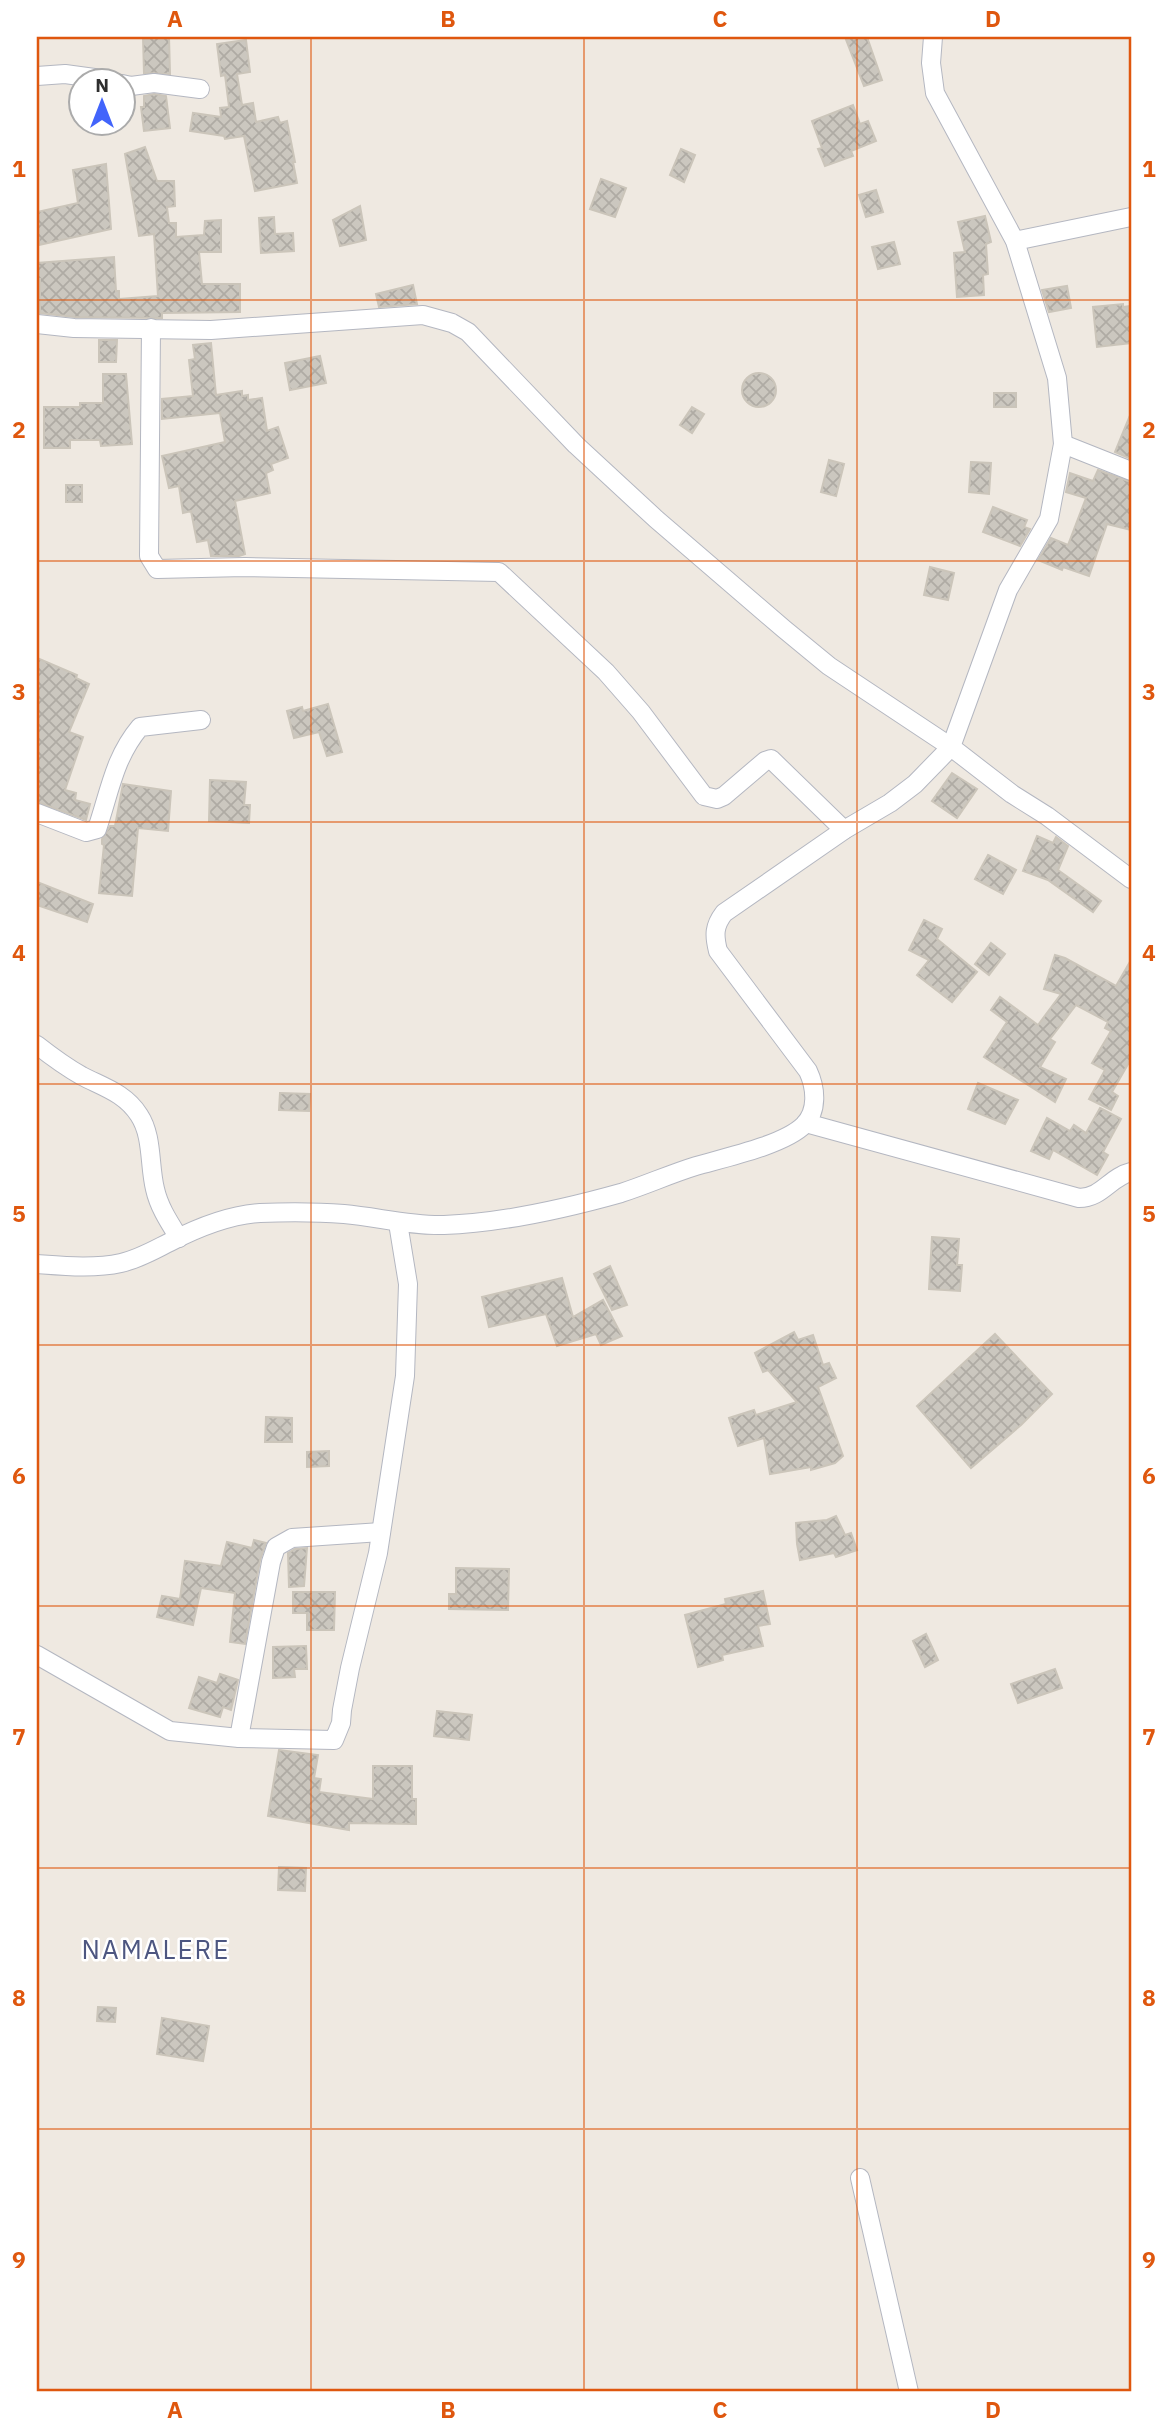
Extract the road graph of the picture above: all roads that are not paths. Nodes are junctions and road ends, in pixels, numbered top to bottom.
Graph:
1 (933, 37) edge
2 (66, 74) edge
3 (37, 76) edge
4 (136, 85) edge
5 (201, 89) dead end
6 (1131, 217) edge
7 (1015, 241) junction
8 (37, 324) edge
9 (151, 328) junction
10 (1063, 444) junction
11 (1131, 471) edge
12 (201, 720) dead end
13 (951, 747) junction
14 (37, 813) edge
15 (844, 830) junction
16 (1131, 879) edge
17 (37, 1045) edge
18 (806, 1123) junction
19 (1131, 1172) edge
20 (398, 1223) junction
21 (179, 1238) junction
22 (37, 1264) edge
23 (381, 1532) junction
24 (37, 1655) edge
25 (239, 1738) junction
26 (860, 2178) dead end
27 (909, 2392) edge

1 - 7 street
2 - 3 street
4 - 5 street
6 - 7 street
7 - 10 street
8 - 9 street
9 - 13 street
9 - 15 street
10 - 11 street
10 - 13 street
12 - 14 street
13 - 15 street
13 - 16 street
15 - 18 street
17 - 21 street
18 - 19 street
18 - 20 street
20 - 21 street
20 - 23 street
21 - 22 street
23 - 25 street
23 - 25 street
24 - 25 street
26 - 27 street

